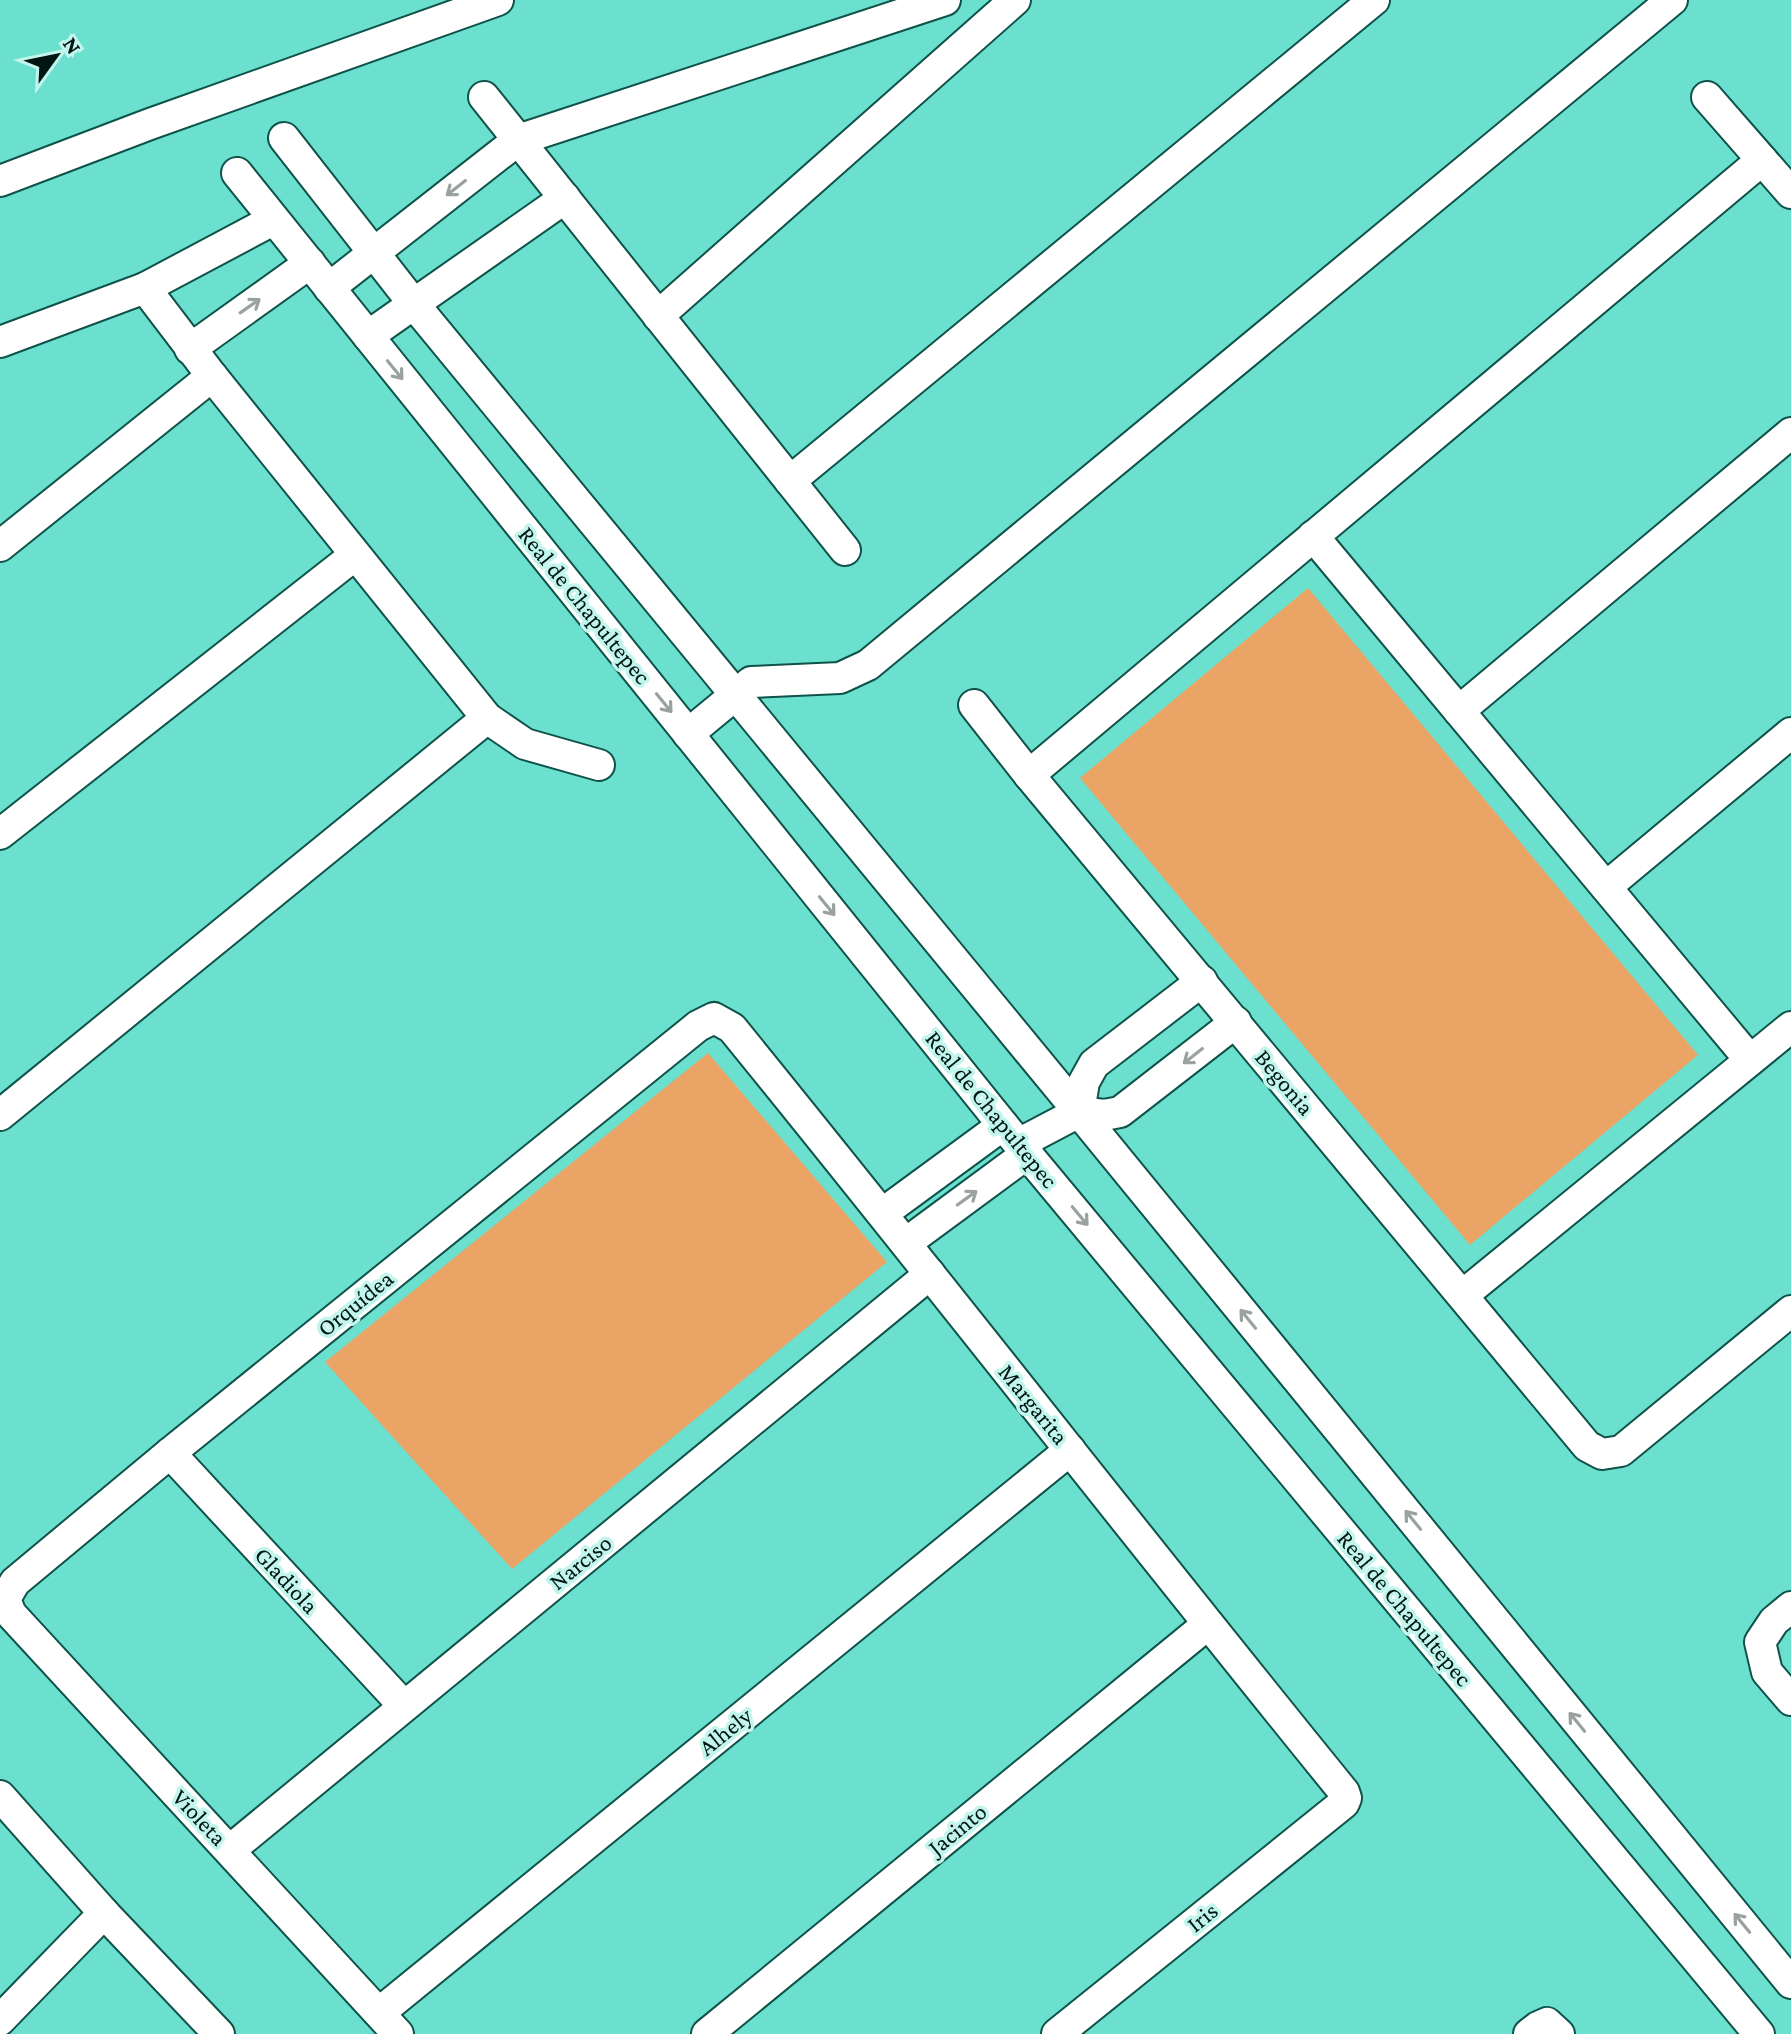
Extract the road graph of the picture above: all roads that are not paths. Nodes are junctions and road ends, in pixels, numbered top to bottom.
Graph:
1 (498, 0) edge
2 (945, 0) edge
3 (1015, 0) edge
4 (1374, 0) edge
5 (1672, 0) edge
6 (484, 97) dead end
7 (1707, 97) dead end
8 (284, 138) dead end
9 (518, 140) junction
10 (1762, 160) junction
11 (237, 173) dead end
12 (0, 181) edge
13 (1791, 193) edge
14 (565, 198) junction
15 (273, 220) junction
16 (374, 253) junction
17 (310, 263) junction
18 (145, 288) junction
19 (329, 288) junction
20 (413, 303) junction
21 (658, 316) junction
22 (368, 336) junction
23 (0, 342) edge
24 (190, 349) junction
25 (212, 376) junction
26 (1791, 433) edge
27 (790, 481) junction
28 (1313, 536) junction
29 (0, 546) edge
30 (845, 550) dead end
31 (355, 555) junction
32 (735, 695) junction
33 (974, 705) dead end
34 (1459, 711) junction
35 (487, 718) junction
36 (1791, 733) edge
37 (688, 734) junction
38 (599, 765) dead end
39 (1029, 775) junction
40 (0, 834) edge
41 (1606, 887) junction
42 (1202, 981) junction
43 (714, 1018) joint
44 (1236, 1022) junction
45 (1791, 1027) edge
46 (1750, 1060) junction
47 (1079, 1112) junction
48 (0, 1115) edge
49 (1017, 1140) junction
50 (883, 1213) junction
51 (906, 1243) junction
52 (930, 1274) junction
53 (1463, 1295) junction
54 (1791, 1311) edge
55 (1070, 1450) junction
56 (170, 1453) junction
57 (5, 1599) joint
58 (1791, 1607) edge
59 (1208, 1624) junction
60 (1791, 1700) edge
61 (404, 1706) junction
62 (0, 1796) edge
63 (1346, 1798) joint
64 (230, 1850) junction
65 (104, 1913) junction
66 (1791, 1983) edge
67 (0, 2020) edge
68 (389, 2024) edge
69 (219, 2034) edge
70 (707, 2034) edge
71 (1057, 2034) edge
72 (1759, 2034) edge

1 - 12 street
2 - 9 street
3 - 21 street
4 - 27 street
5 - 32 street
6 - 9 street
7 - 10 street
8 - 16 street
9 - 14 street
9 -> 16 street
10 - 13 street
10 - 28 street
11 - 15 street, Real de Chapultepec
14 - 20 street
14 - 21 street
15 - 17 street, Real de Chapultepec
15 - 18 street
16 - 19 street
16 - 20 street
17 - 19 street, Real de Chapultepec
24 -> 17 street
18 - 23 street
18 - 24 street
19 - 22 street, Real de Chapultepec
20 - 22 street
20 - 32 street
21 - 27 street
22 -> 37 street, Real de Chapultepec
24 - 25 street
25 - 29 street
25 - 31 street
26 - 34 street
27 - 30 street
28 - 34 street
28 - 39 street
31 - 35 street
31 - 40 street
32 - 37 street
32 - 47 street
33 - 39 street, Begonia
34 - 41 street
35 - 38 street
35 - 48 street
36 - 41 street
37 -> 49 street, Real de Chapultepec
39 - 42 street, Begonia
41 - 46 street
42 - 44 street, Begonia
42 - 47 street
43 - 50 street, Margarita
43 - 56 street, Orquídea
44 -> 47 street
44 - 53 street, Begonia
45 - 46 street
46 - 53 street
47 - 49 street
66 -> 47 street
49 - 50 street
51 -> 49 street
49 -> 72 street, Real de Chapultepec
50 - 51 street, Margarita
51 - 52 street, Margarita
52 - 55 street, Margarita
52 - 61 street, Narciso
53 - 54 street, Begonia
55 - 59 street, Margarita
55 - 68 street, Alhely
56 - 57 street, Orquídea
56 - 61 street, Gladiola
57 - 64 street, Violeta
58 - 60 street
59 - 63 street, Margarita
59 - 70 street, Jacinto
61 - 64 street, Narciso
62 - 65 street
63 - 71 street, Iris
64 - 68 street, Violeta
65 - 67 street
65 - 69 street

